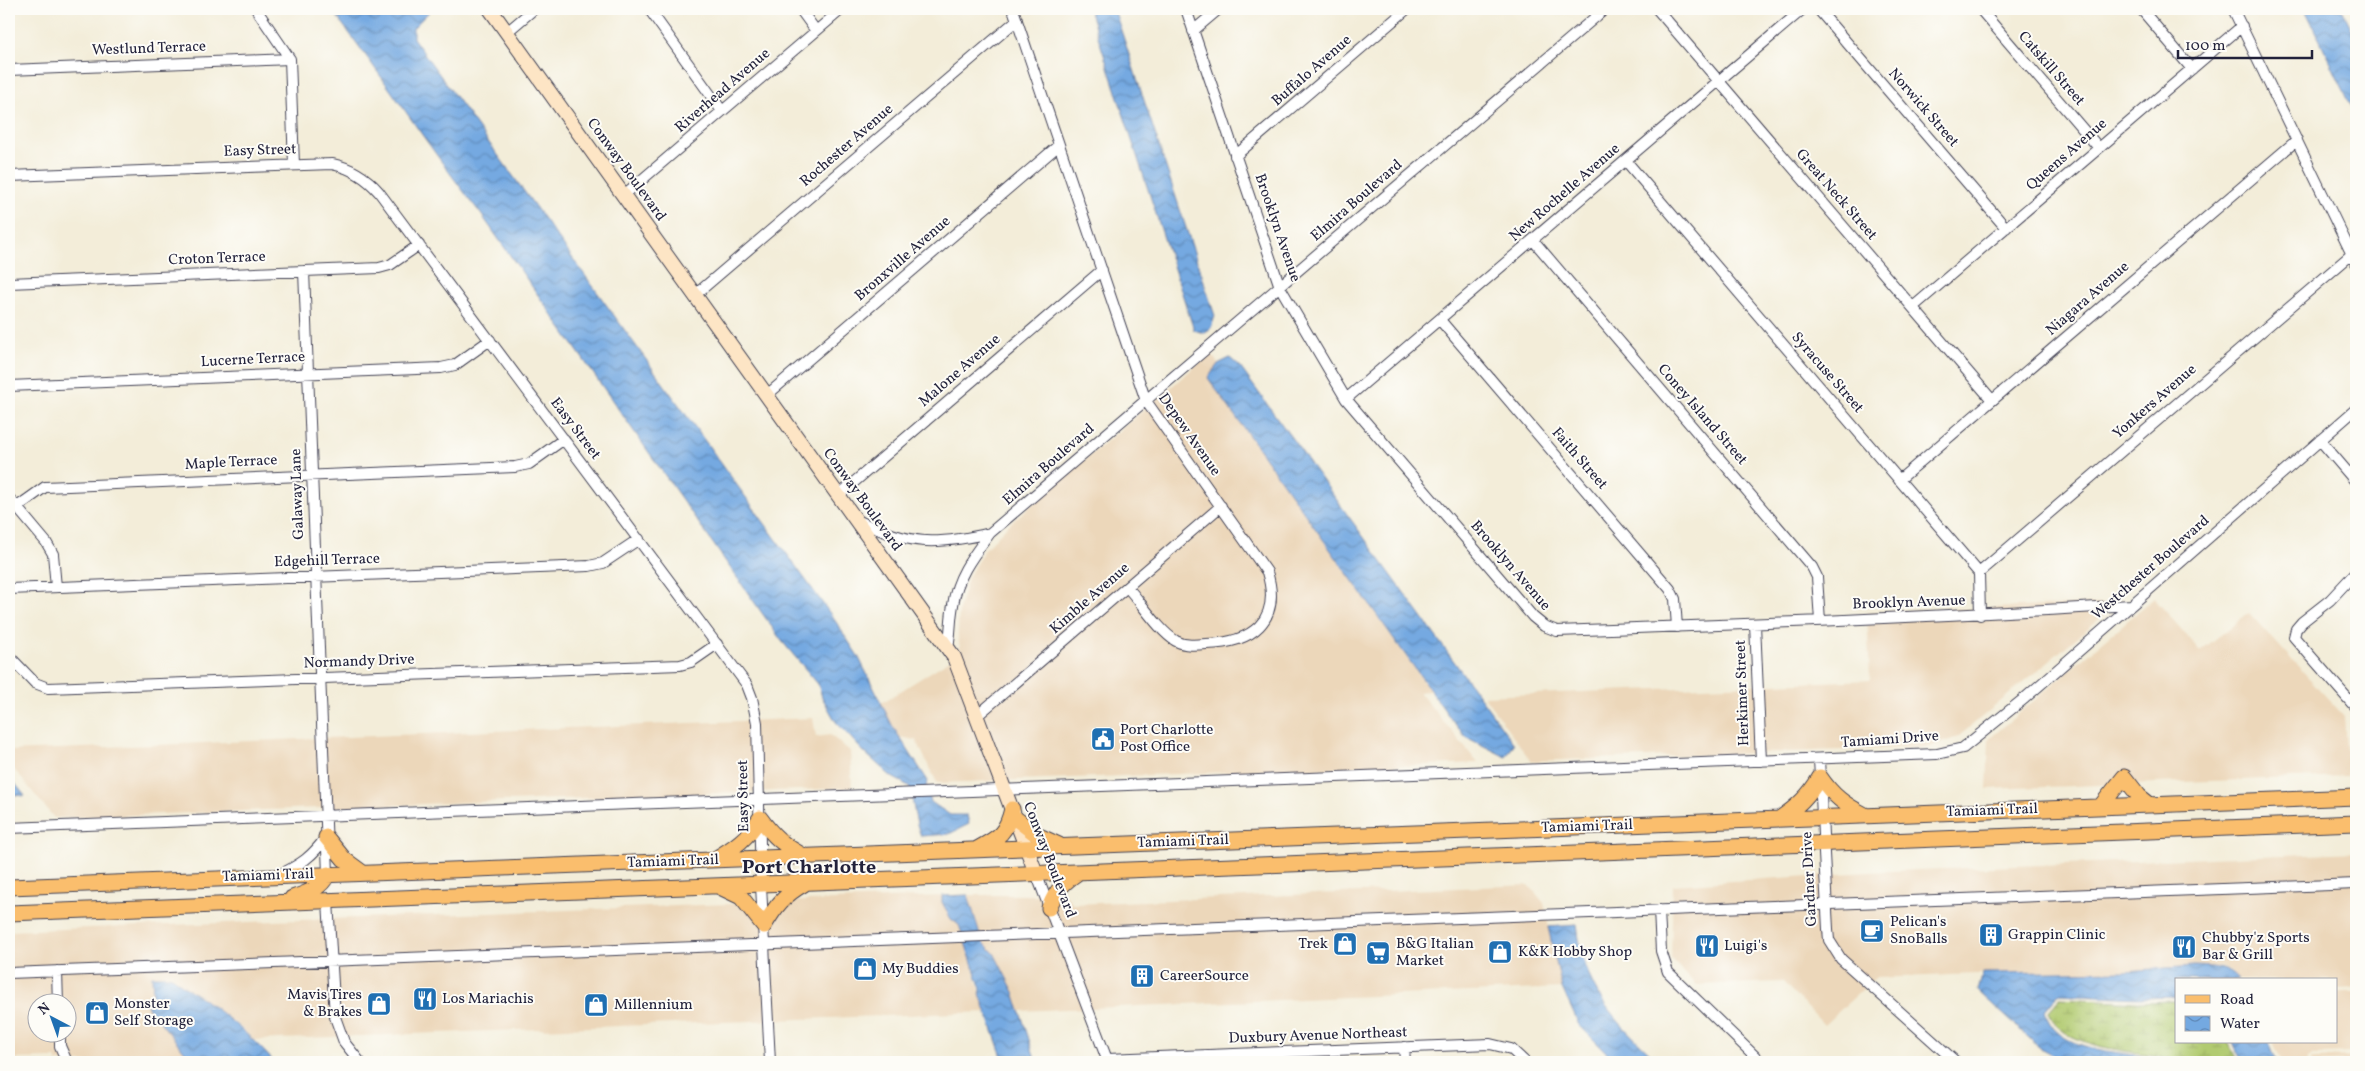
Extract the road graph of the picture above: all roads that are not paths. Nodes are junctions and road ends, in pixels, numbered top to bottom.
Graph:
1 (256, 9) edge
2 (490, 9) edge
3 (534, 9) edge
4 (649, 9) edge
5 (800, 9) edge
6 (842, 9) edge
7 (1013, 9) edge
8 (1186, 9) edge
9 (1219, 9) edge
10 (1408, 9) edge
11 (1605, 9) edge
12 (1657, 9) edge
13 (1803, 9) edge
14 (1818, 9) edge
15 (1980, 9) edge
16 (2141, 9) edge
17 (2234, 9) edge
18 (1017, 20) junction
19 (2242, 26) junction
20 (816, 31) junction
21 (1193, 31) junction
22 (507, 32) junction
23 (290, 59) junction
24 (2192, 68) junction
25 (9, 70) edge
26 (1719, 81) junction
27 (722, 111) junction
28 (2297, 140) junction
29 (1060, 145) junction
30 (2099, 148) junction
31 (1236, 156) junction
32 (1626, 161) junction
33 (294, 165) junction
34 (9, 176) edge
35 (624, 195) junction
36 (2006, 228) junction
37 (1533, 240) junction
38 (419, 245) junction
39 (2354, 259) edge
40 (1102, 270) junction
41 (304, 271) junction
42 (9, 284) edge
43 (1280, 287) junction
44 (695, 295) junction
45 (1913, 307) junction
46 (1440, 320) junction
47 (490, 340) junction
48 (308, 373) junction
49 (9, 386) edge
50 (767, 395) junction
51 (1346, 399) junction
52 (1992, 400) junction
53 (1146, 401) junction
54 (2356, 409) edge
55 (564, 439) junction
56 (2320, 440) junction
57 (312, 475) junction
58 (1899, 480) junction
59 (2356, 482) edge
60 (838, 495) junction
61 (9, 498) edge
62 (1221, 506) junction
63 (17, 507) junction
64 (856, 520) junction
65 (990, 533) junction
66 (638, 539) junction
67 (2356, 572) edge
68 (1979, 573) junction
69 (316, 577) junction
70 (56, 587) junction
71 (1127, 587) junction
72 (9, 589) edge
73 (2131, 605) junction
74 (1980, 615) junction
75 (1820, 621) junction
76 (1756, 624) junction
77 (1677, 627) junction
78 (717, 644) junction
79 (948, 648) junction
80 (9, 656) edge
81 (320, 679) junction
82 (2356, 708) edge
83 (978, 715) junction
84 (2356, 717) edge
85 (1963, 748) joint
86 (1819, 759) junction
87 (1761, 761) junction
88 (1820, 777) junction
89 (1006, 790) junction
90 (2356, 797) edge
91 (760, 798) junction
92 (2149, 804) junction
93 (2100, 807) junction
94 (1014, 813) junction
95 (325, 816) junction
96 (1866, 816) junction
97 (760, 818) junction
98 (1822, 818) junction
99 (1778, 819) junction
100 (2356, 823) edge
101 (9, 828) edge
102 (326, 837) junction
103 (1823, 844) junction
104 (1063, 847) junction
105 (1026, 848) junction
106 (975, 850) junction
107 (806, 857) junction
108 (760, 858) junction
109 (714, 860) junction
110 (1079, 872) junction
111 (363, 873) junction
112 (1036, 873) junction
113 (328, 874) junction
114 (278, 876) junction
115 (807, 883) junction
116 (761, 884) junction
117 (2356, 884) edge
118 (719, 886) junction
119 (9, 887) edge
120 (328, 901) junction
121 (282, 902) junction
122 (1827, 904) junction
123 (1049, 908) junction
124 (1660, 910) junction
125 (9, 913) edge
126 (764, 926) junction
127 (1059, 933) junction
128 (765, 944) junction
129 (331, 960) junction
130 (57, 971) junction
131 (9, 972) edge
132 (58, 994) edge
133 (60, 1044) edge
134 (1404, 1047) junction
135 (1220, 1058) edge
136 (1107, 1060) edge
137 (66, 1062) edge
138 (360, 1062) edge
139 (770, 1062) edge
140 (1405, 1062) edge
141 (1525, 1062) edge
142 (1761, 1062) edge
143 (1956, 1062) edge

1 - 23 street
2 - 22 street, Conway Boulevard
3 - 22 street
4 - 27 street
5 - 20 street
6 - 20 street, Riverhead Avenue
7 - 18 street, Depew Avenue
8 - 21 street, Brooklyn Avenue
9 - 21 street
10 - 31 street, Buffalo Avenue
11 - 43 street, Elmira Boulevard
12 - 26 street, Great Neck Street
13 - 26 street, New Rochelle Avenue
14 - 36 street, Norwick Street
15 - 30 street, Catskill Street
16 - 24 street
17 - 19 street
18 - 29 street, Depew Avenue
18 - 44 street, Rochester Avenue
19 - 24 street, Queens Avenue
19 - 28 street
20 - 27 street, Riverhead Avenue
21 - 31 street, Brooklyn Avenue
22 - 35 street, Conway Boulevard
23 - 25 street, Westlund Terrace
23 - 33 street
24 - 30 street, Queens Avenue
26 - 32 street, New Rochelle Avenue
26 - 45 street, Great Neck Street
27 - 35 street, Riverhead Avenue
28 - 39 street
28 - 52 street, Niagara Avenue
29 - 40 street, Depew Avenue
29 - 50 street, Bronxville Avenue
30 - 36 street, Queens Avenue
31 - 43 street, Brooklyn Avenue
32 - 37 street, New Rochelle Avenue
32 - 58 street, Syracuse Street
33 - 34 street, Easy Street
33 - 38 street, Easy Street
35 - 44 street, Conway Boulevard
36 - 45 street, Queens Avenue
37 - 46 street, New Rochelle Avenue
37 - 75 street, Coney Island Street
38 - 41 street, Croton Terrace
38 - 47 street, Easy Street
39 - 68 street, Yonkers Avenue
40 - 53 street, Depew Avenue
40 - 60 street, Malone Avenue
41 - 42 street, Croton Terrace
41 - 48 street, Galaway Lane
43 - 51 street, Brooklyn Avenue
43 - 53 street, Elmira Boulevard
44 - 50 street, Conway Boulevard
45 - 52 street, Great Neck Street
46 - 51 street, New Rochelle Avenue
46 - 77 street, Faith Street
47 - 48 street, Lucerne Terrace
47 - 55 street, Easy Street
48 - 49 street, Lucerne Terrace
48 - 57 street, Galaway Lane
50 - 60 street, Conway Boulevard
51 - 77 street, Brooklyn Avenue
52 - 58 street, Niagara Avenue
53 - 62 street, Depew Avenue
53 - 65 street, Elmira Boulevard
54 - 56 street, Westchester Boulevard
55 - 57 street, Maple Terrace
55 - 66 street, Easy Street
56 - 59 street
56 - 73 street, Westchester Boulevard
57 - 63 street, Maple Terrace
57 - 69 street, Galaway Lane
58 - 68 street, Syracuse Street
60 - 64 street, Conway Boulevard
61 - 63 street
62 - 71 street, Kimble Avenue
62 - 71 street, Depew Avenue
63 - 70 street
64 - 65 street, Elmira Boulevard
64 - 79 street, Conway Boulevard
65 - 79 street, Elmira Boulevard
66 - 69 street, Edgehill Terrace
66 - 78 street, Easy Street
67 - 82 street
68 - 74 street
69 - 70 street, Edgehill Terrace
69 - 81 street, Galaway Lane
70 - 72 street, Edgehill Terrace
71 - 83 street, Kimble Avenue
73 - 74 street, Brooklyn Avenue
73 - 85 street, Westchester Boulevard
74 - 75 street, Brooklyn Avenue
75 - 76 street, Brooklyn Avenue
76 - 77 street, Brooklyn Avenue
76 - 87 street, Herkimer Street
78 - 81 street, Normandy Drive
78 - 91 street, Easy Street
79 - 83 street, Conway Boulevard
80 - 81 street, Normandy Drive
81 - 95 street, Galaway Lane
82 - 84 street
83 - 89 street, Conway Boulevard
85 - 86 street, Tamiami Drive
86 - 87 street
86 - 88 street, Gardner Drive
87 - 89 street
88 - 96 main road
88 - 98 street, Gardner Drive
88 - 99 main road
89 - 91 street
89 - 94 street, Conway Boulevard
90 - 92 main road, Tamiami Trail
91 - 95 street
91 - 97 street, Easy Street
92 - 93 main road, Tamiami Trail
92 - 93 main road
93 - 96 main road, Tamiami Trail
94 - 104 main road
94 - 105 street, Conway Boulevard
94 - 106 main road
95 - 101 street
95 - 102 street, Galaway Lane
96 - 98 main road, Tamiami Trail
97 - 107 main road
97 - 108 street, Easy Street
97 - 109 main road
98 - 99 main road, Tamiami Trail
98 - 103 street, Gardner Drive
99 - 104 main road, Tamiami Trail
100 - 103 main road, Tamiami Trail
102 - 111 main road
102 - 113 street, Galaway Lane
102 - 114 street
103 - 110 main road, Tamiami Trail
103 - 122 street, Gardner Drive
104 - 105 main road, Tamiami Trail
105 - 106 main road, Tamiami Trail
105 - 112 street, Conway Boulevard
106 - 107 main road, Tamiami Trail
107 - 108 main road, Tamiami Trail
108 - 109 main road, Tamiami Trail
108 - 116 street, Easy Street
109 - 111 main road, Tamiami Trail
110 - 112 main road, Tamiami Trail
110 - 123 main road
111 - 113 main road, Tamiami Trail
112 - 115 main road, Tamiami Trail
112 - 123 street, Conway Boulevard
113 - 114 main road, Tamiami Trail
113 - 121 main road
114 - 119 main road, Tamiami Trail
115 - 116 main road, Tamiami Trail
115 - 126 main road
116 - 118 main road, Tamiami Trail
116 - 126 street, Easy Street
117 - 122 street
118 - 120 main road, Tamiami Trail
118 - 126 main road
120 - 121 main road, Tamiami Trail
120 - 129 street
121 - 125 main road, Tamiami Trail
122 - 124 street
122 - 143 street, Gardner Drive
123 - 127 street, Conway Boulevard
124 - 127 street
124 - 142 street
126 - 128 street, Easy Street
127 - 128 street
127 - 136 street, Conway Boulevard
128 - 129 street
128 - 139 street, Easy Street
129 - 130 street
129 - 138 street
130 - 131 street
130 - 132 street
133 - 137 street
134 - 135 street, Duxbury Avenue Northeast
134 - 140 street
134 - 141 street, Duxbury Avenue Northeast
135 - 136 street, Duxbury Avenue Northeast

